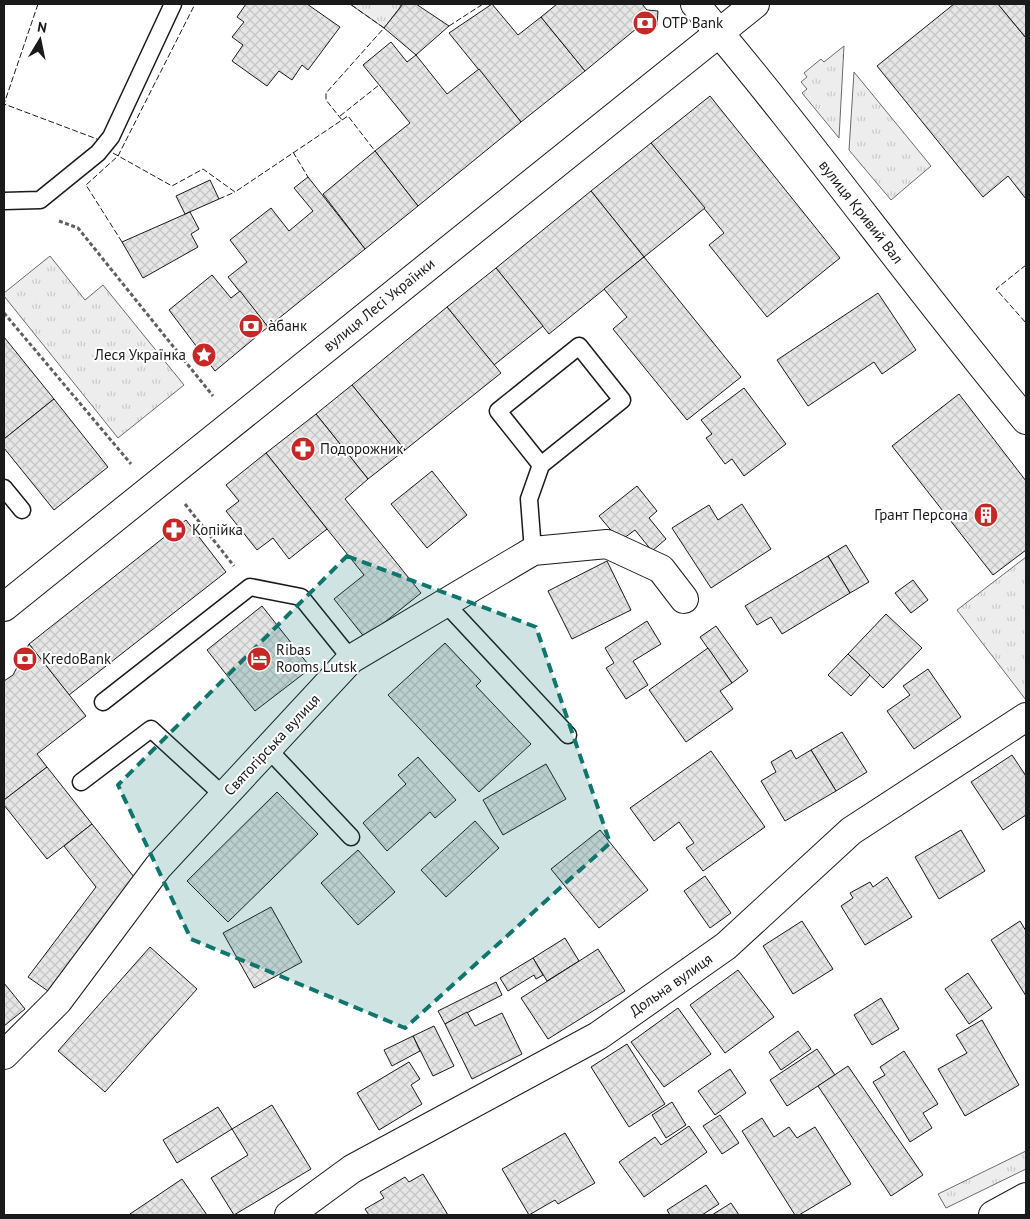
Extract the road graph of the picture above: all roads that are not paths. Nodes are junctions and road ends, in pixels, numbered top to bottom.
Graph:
1 (173, 4) edge
2 (695, 4) edge
3 (755, 4) edge
4 (719, 32) junction
5 (4, 201) edge
6 (1026, 420) edge
7 (541, 465) junction
8 (4, 488) edge
9 (22, 510) dead end
10 (533, 551) junction
11 (684, 599) dead end
12 (445, 604) junction
13 (4, 607) edge
14 (351, 660) junction
15 (103, 702) dead end
16 (1026, 717) edge
17 (568, 735) dead end
18 (268, 749) junction
19 (81, 782) dead end
20 (224, 796) junction
21 (351, 837) dead end
22 (4, 1055) edge
23 (1026, 1197) edge
24 (289, 1215) edge
25 (993, 1215) edge

1 - 5 lane
2 - 4 street, вулиця Кривий Вал
3 - 4 street, вулиця Лесі Українки
4 - 6 street, вулиця Кривий Вал
4 - 13 street, вулиця Лесі Українки
7 - 7 lane
7 - 10 lane
8 - 9 lane
10 - 11 street, Святогірська вулиця
10 - 12 street, Святогірська вулиця
12 - 14 street, Святогірська вулиця
12 - 17 lane
14 - 15 lane
14 - 18 street, Святогірська вулиця
16 - 24 street, Дольна вулиця
18 - 20 street, Святогірська вулиця
18 - 21 lane
19 - 20 lane
20 - 22 street, Святогірська вулиця
23 - 25 street

